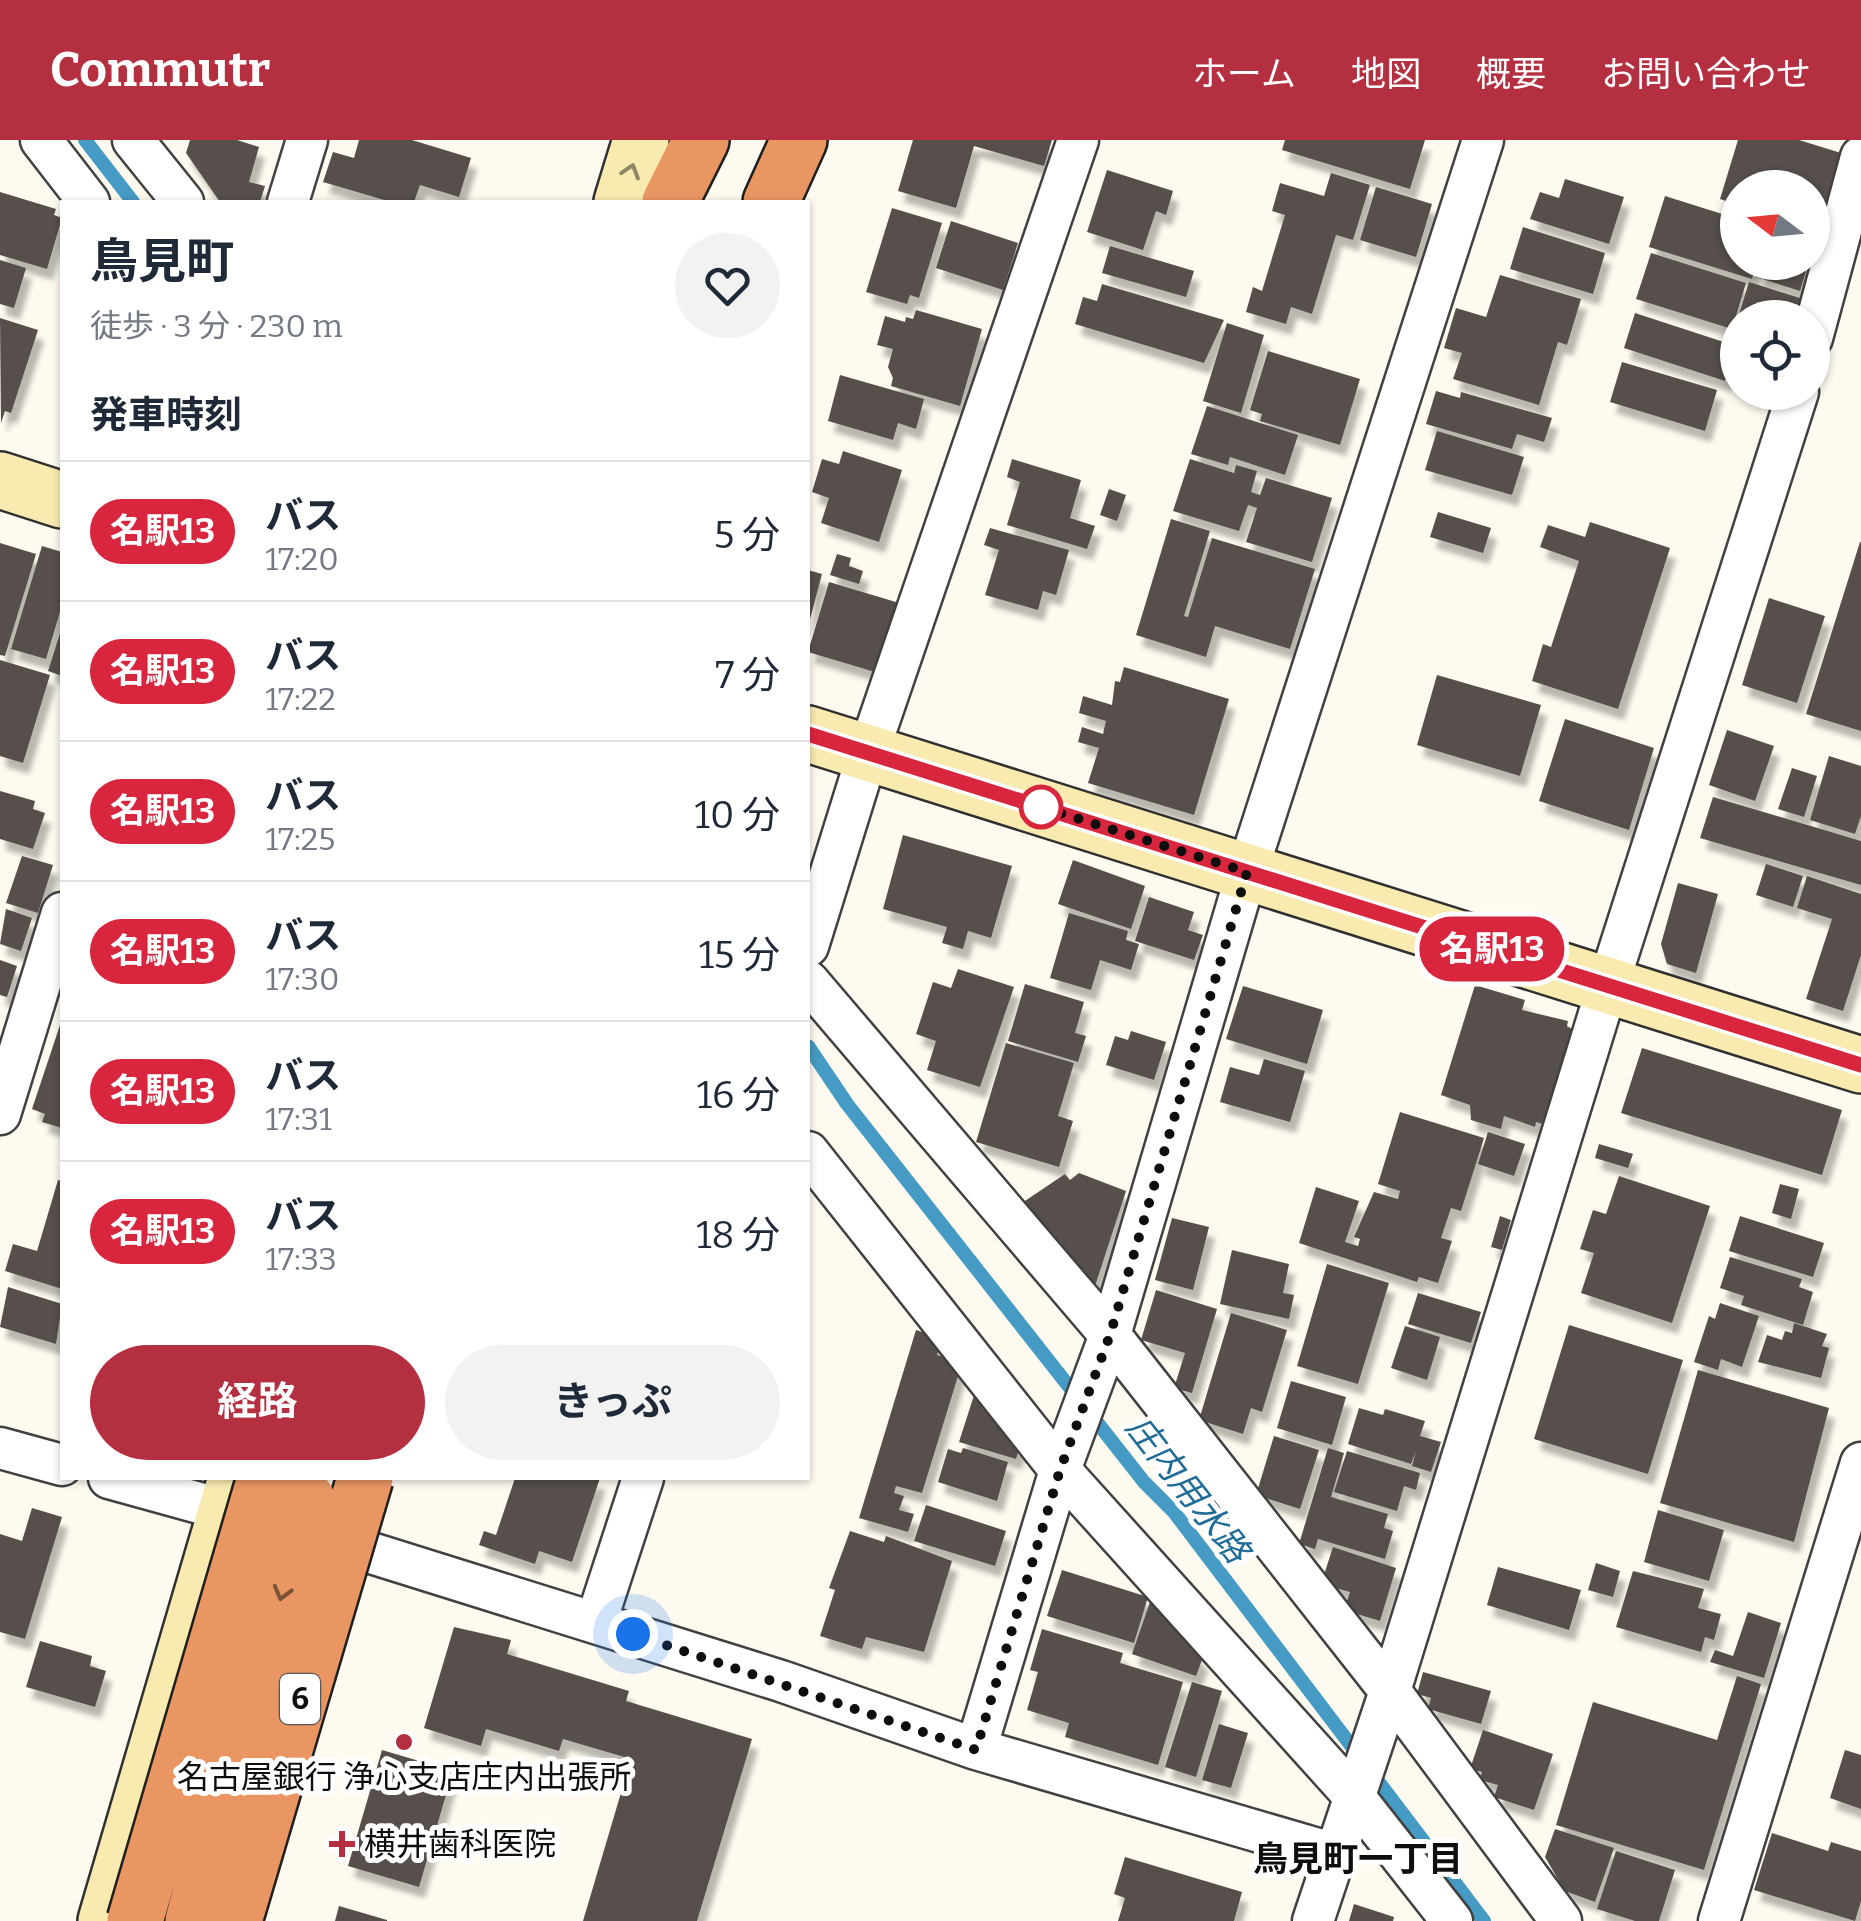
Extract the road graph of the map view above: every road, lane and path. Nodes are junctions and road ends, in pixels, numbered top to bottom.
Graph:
1 (41, 140) edge
2 (133, 140) edge
3 (307, 140) edge
4 (641, 140) edge
5 (701, 140) edge
6 (718, 140) edge
7 (768, 140) edge
8 (799, 140) edge
9 (1078, 140) edge
10 (1484, 140) edge
11 (1861, 157) edge
12 (87, 200) edge
13 (182, 200) edge
14 (289, 200) edge
15 (623, 200) edge
16 (671, 200) edge
17 (700, 200) edge
18 (750, 200) edge
19 (773, 200) edge
20 (1822, 300) edge
21 (1792, 410) edge
22 (0, 480) edge
23 (60, 499) edge
24 (810, 735) edge
25 (868, 752) junction
26 (1247, 872) junction
27 (60, 919) edge
28 (810, 940) edge
29 (810, 984) edge
30 (1608, 986) junction
31 (1861, 1065) edge
32 (0, 1114) edge
33 (810, 1155) edge
34 (1110, 1335) junction
35 (0, 1448) edge
36 (1861, 1463) edge
37 (60, 1464) edge
38 (1060, 1470) junction
39 (130, 1480) edge
40 (313, 1480) edge
41 (367, 1480) edge
42 (367, 1480) edge
43 (642, 1480) edge
44 (247, 1492) edge
45 (349, 1545) junction
46 (596, 1622) junction
47 (1390, 1691) junction
48 (976, 1750) junction
49 (1353, 1796) junction
50 (1335, 1854) junction
51 (106, 1921) edge
52 (136, 1921) edge
53 (154, 1921) edge
54 (193, 1921) edge
55 (237, 1921) edge
56 (1313, 1921) edge
57 (1452, 1921) edge
58 (1561, 1921) edge
59 (1720, 1921) edge

1 - 12 street
2 - 13 street
3 - 14 street
15 -> 4 street
5 - 16 highway
6 - 17 highway
7 - 18 street
8 - 19 highway
9 - 25 street
10 - 26 street
11 - 20 street
21 - 30 street
22 - 23 street
24 - 25 street
25 - 26 street
25 - 28 street
26 - 30 street
26 - 34 street
27 - 32 street
29 - 34 street
30 - 31 street
30 - 47 street
33 - 38 street
34 - 38 street
34 - 47 street
35 - 37 street
36 - 59 street
38 - 48 street
38 - 49 street
39 - 44 street
40 -> 54 highway, bridge
41 - 45 street
42 - 55 highway, 6, bridge
43 - 46 street
44 - 45 street
44 - 51 street
44 - 52 highway, bridge
44 - 53 highway
45 - 46 street
45 - 55 street
46 - 48 street
47 - 49 street
47 - 58 street
48 - 50 street
49 - 50 street
49 - 57 street
50 - 56 street

